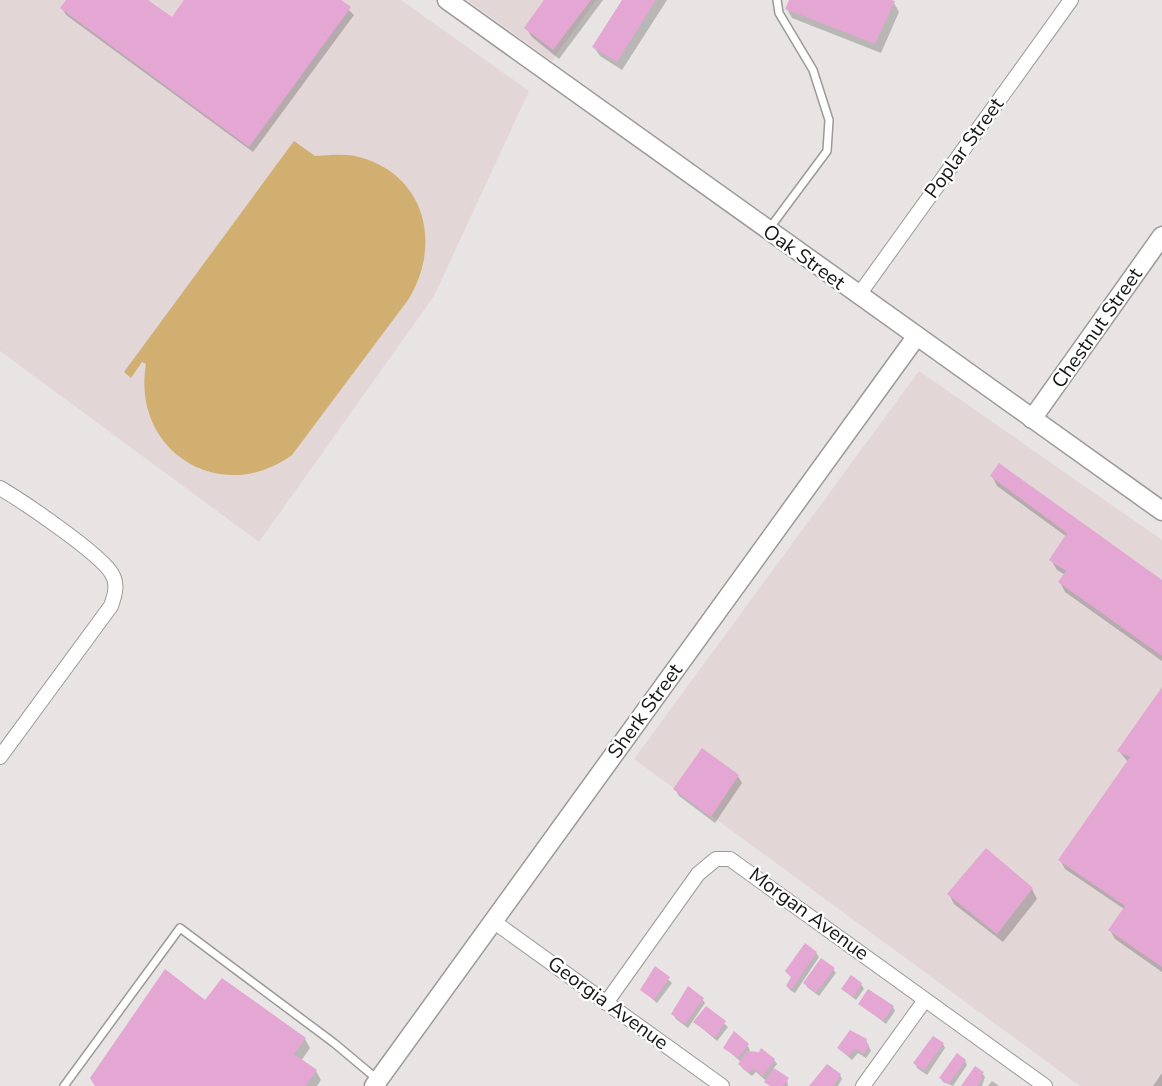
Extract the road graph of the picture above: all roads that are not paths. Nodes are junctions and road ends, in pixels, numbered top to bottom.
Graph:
1 (447, 0) edge
2 (777, 0) edge
3 (1071, 0) edge
4 (768, 231) junction
5 (1162, 236) edge
6 (858, 296) junction
7 (916, 337) junction
8 (1032, 419) junction
9 (0, 488) edge
10 (1162, 511) edge
11 (0, 758) edge
12 (493, 921) junction
13 (925, 1000) junction
14 (606, 1003) junction
15 (380, 1084) edge
16 (64, 1086) edge
17 (722, 1086) edge
18 (863, 1086) edge
19 (1045, 1086) edge

1 - 4 street, Oak Street
2 - 4 lane
3 - 6 street, Poplar Street
4 - 6 street, Oak Street
5 - 8 street, Chestnut Street
6 - 7 street, Oak Street
7 - 8 street, Oak Street
7 - 12 street, Sherk Street
8 - 10 street, Oak Street
9 - 11 street
12 - 14 street, Georgia Avenue
12 - 15 street, Sherk Street
13 - 14 street, Morgan Avenue
13 - 18 street
13 - 19 street, Morgan Avenue
14 - 17 street, Georgia Avenue
15 - 16 lane

